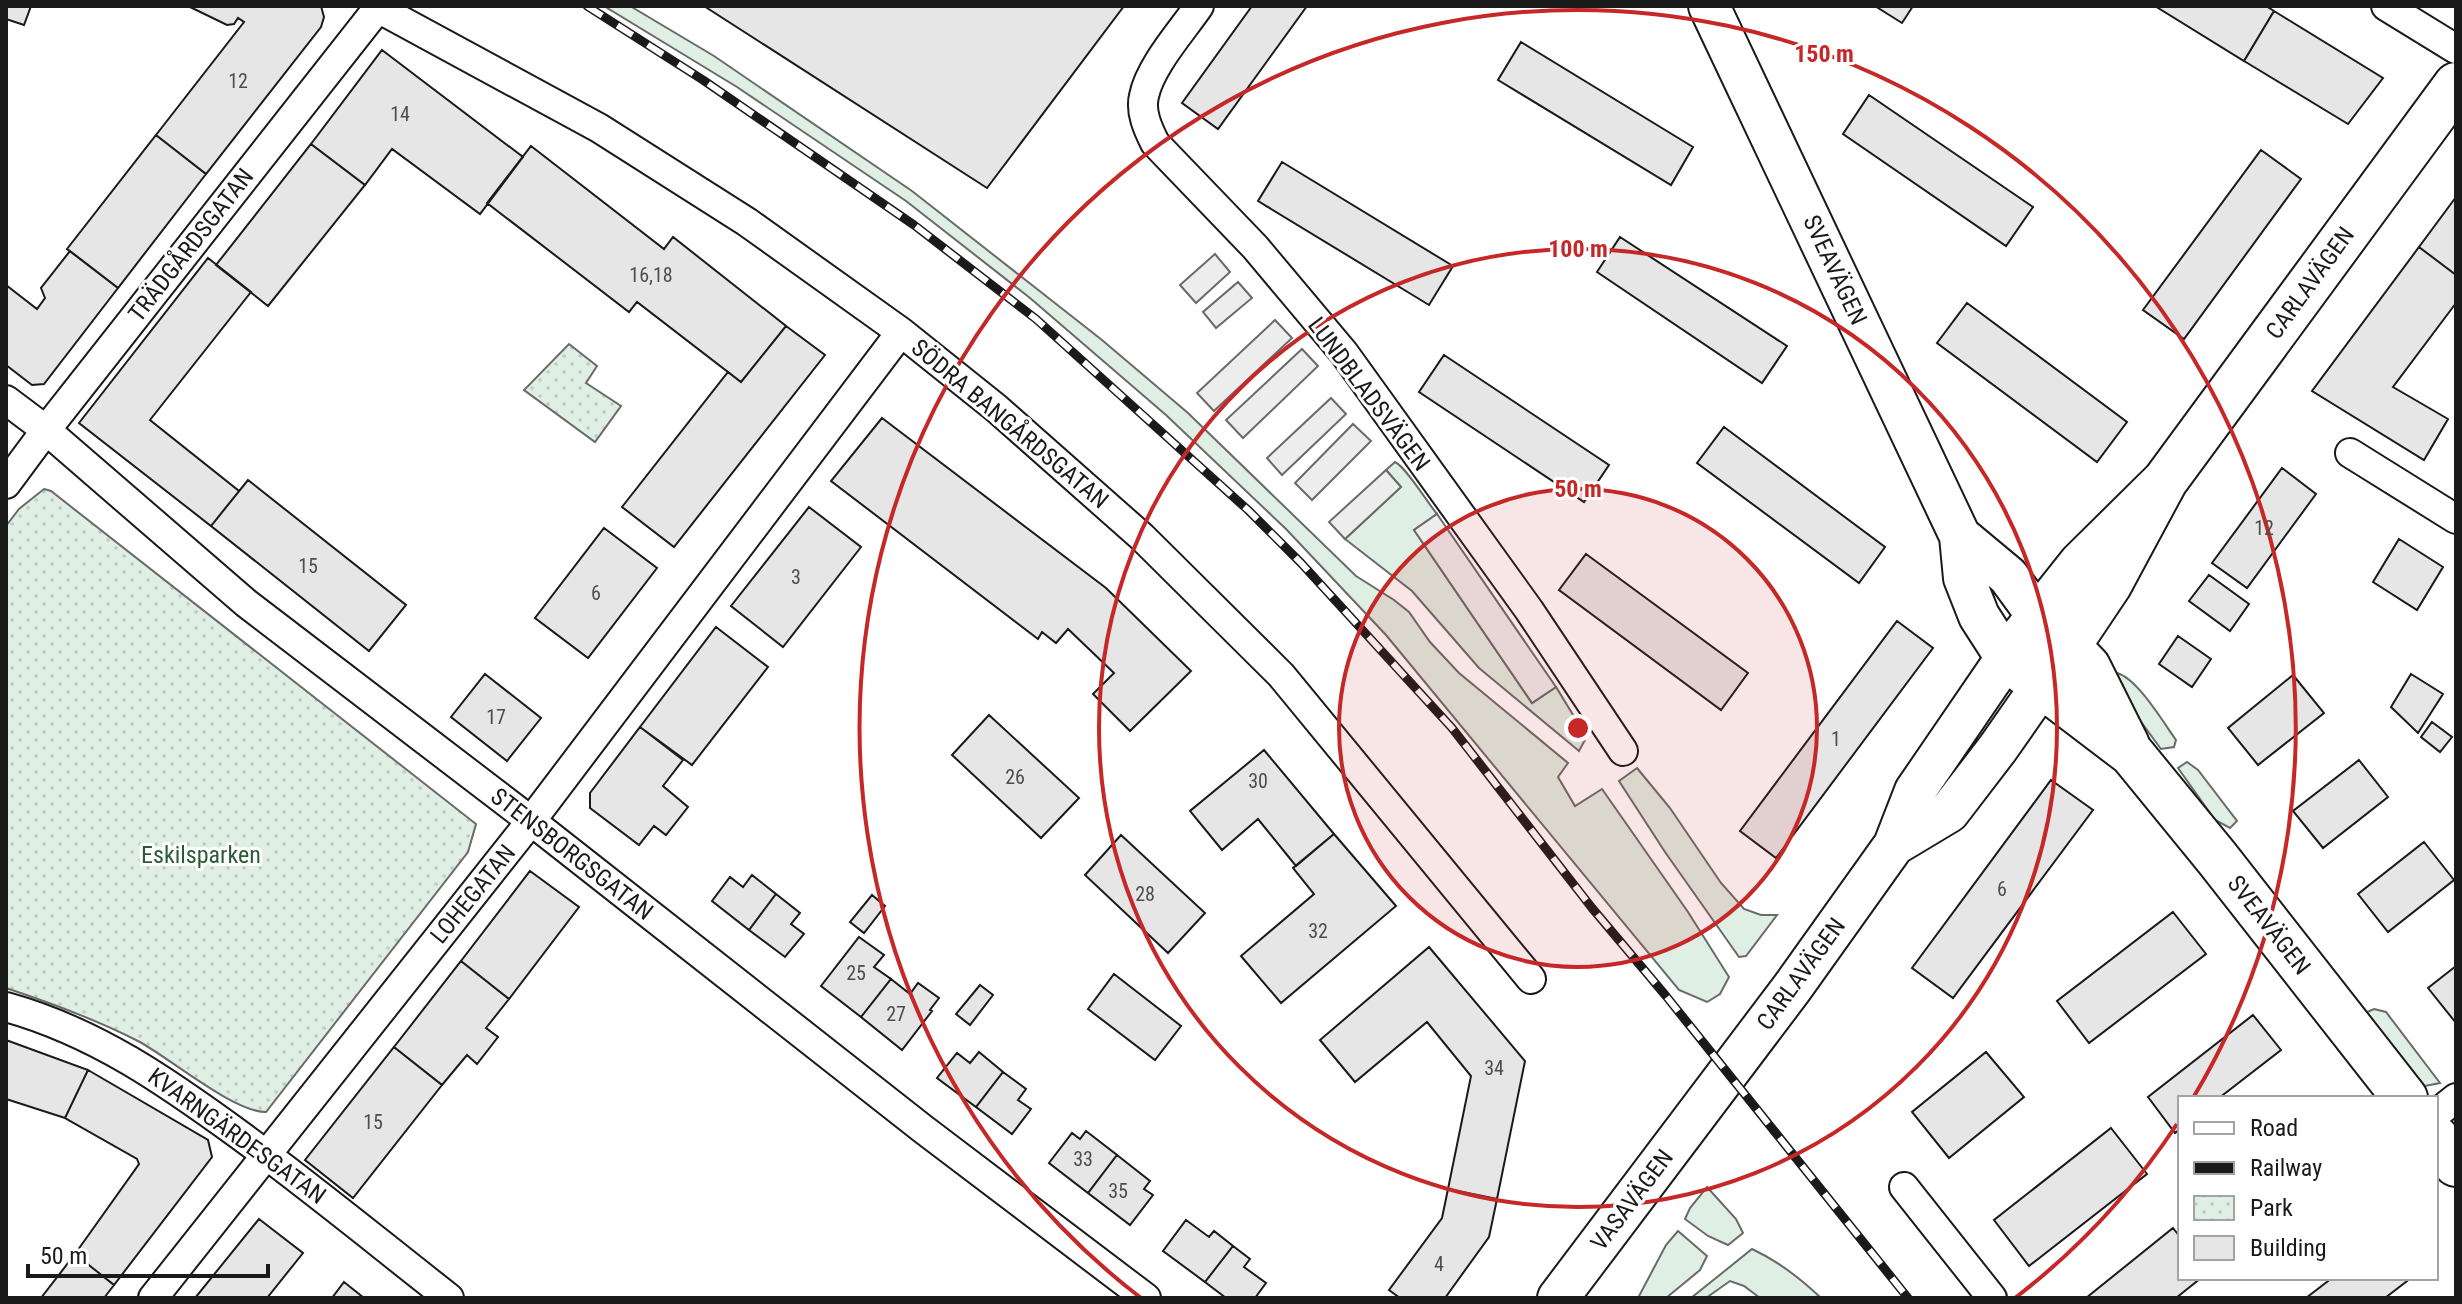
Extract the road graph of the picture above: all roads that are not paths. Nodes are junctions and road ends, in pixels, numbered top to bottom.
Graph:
1 (1199, 6) edge
2 (1709, 6) edge
3 (2386, 6) edge
4 (376, 7) edge
5 (2456, 49) edge
6 (2456, 85) edge
7 (901, 332) junction
8 (6, 400) edge
9 (46, 430) junction
10 (2350, 453) dead end
11 (6, 484) edge
12 (2456, 519) edge
13 (1960, 536) junction
14 (2053, 632) junction
15 (2006, 658) junction
16 (2042, 685) junction
17 (1623, 751) dead end
18 (2132, 754) junction
19 (531, 821) junction
20 (1894, 845) junction
21 (1531, 979) dead end
22 (6, 1007) edge
23 (2403, 1096) edge
24 (2456, 1098) edge
25 (1707, 1102) joint
26 (2438, 1112) edge
27 (2438, 1141) edge
28 (266, 1154) junction
29 (2456, 1164) edge
30 (1904, 1187) dead end
31 (153, 1298) edge
32 (449, 1298) edge
33 (1146, 1298) edge
34 (1558, 1298) edge
35 (1992, 1298) edge

1 - 17 street, LUNDBLADSVÄGEN
2 - 13 main road, SVEAVÄGEN
3 - 5 street
4 - 7 street, SÖDRA BANGÅRDSGATAN
4 - 9 street, TRÄDGÅRDSGATAN
6 - 14 main road, CARLAVÄGEN
7 - 19 street, LOHEGATAN
7 - 21 street, SÖDRA BANGÅRDSGATAN
8 - 9 street, STENSBORGSGATAN
9 - 11 street, TRÄDGÅRDSGATAN
9 - 19 street, STENSBORGSGATAN
10 - 12 street
13 - 14 main road, SVEAVÄGEN
13 - 15 main road, SVEAVÄGEN
14 - 15 main road, CARLAVÄGEN
14 - 16 main road, CARLAVÄGEN
14 - 18 main road, SVEAVÄGEN
15 - 16 main road, SVEAVÄGEN
15 - 20 main road, CARLAVÄGEN
16 - 18 main road, SVEAVÄGEN
16 - 20 main road, CARLAVÄGEN
18 - 23 main road, SVEAVÄGEN
19 - 28 street, LOHEGATAN
19 - 33 street, STENSBORGSGATAN
20 - 25 main road, CARLAVÄGEN
22 - 28 street, KVARNGÄRDESGATAN
24 - 26 street
25 - 34 main road, VASAVÄGEN
27 - 29 main road
28 - 31 street, LOHEGATAN
28 - 32 street, KVARNGÄRDESGATAN
30 - 35 street

